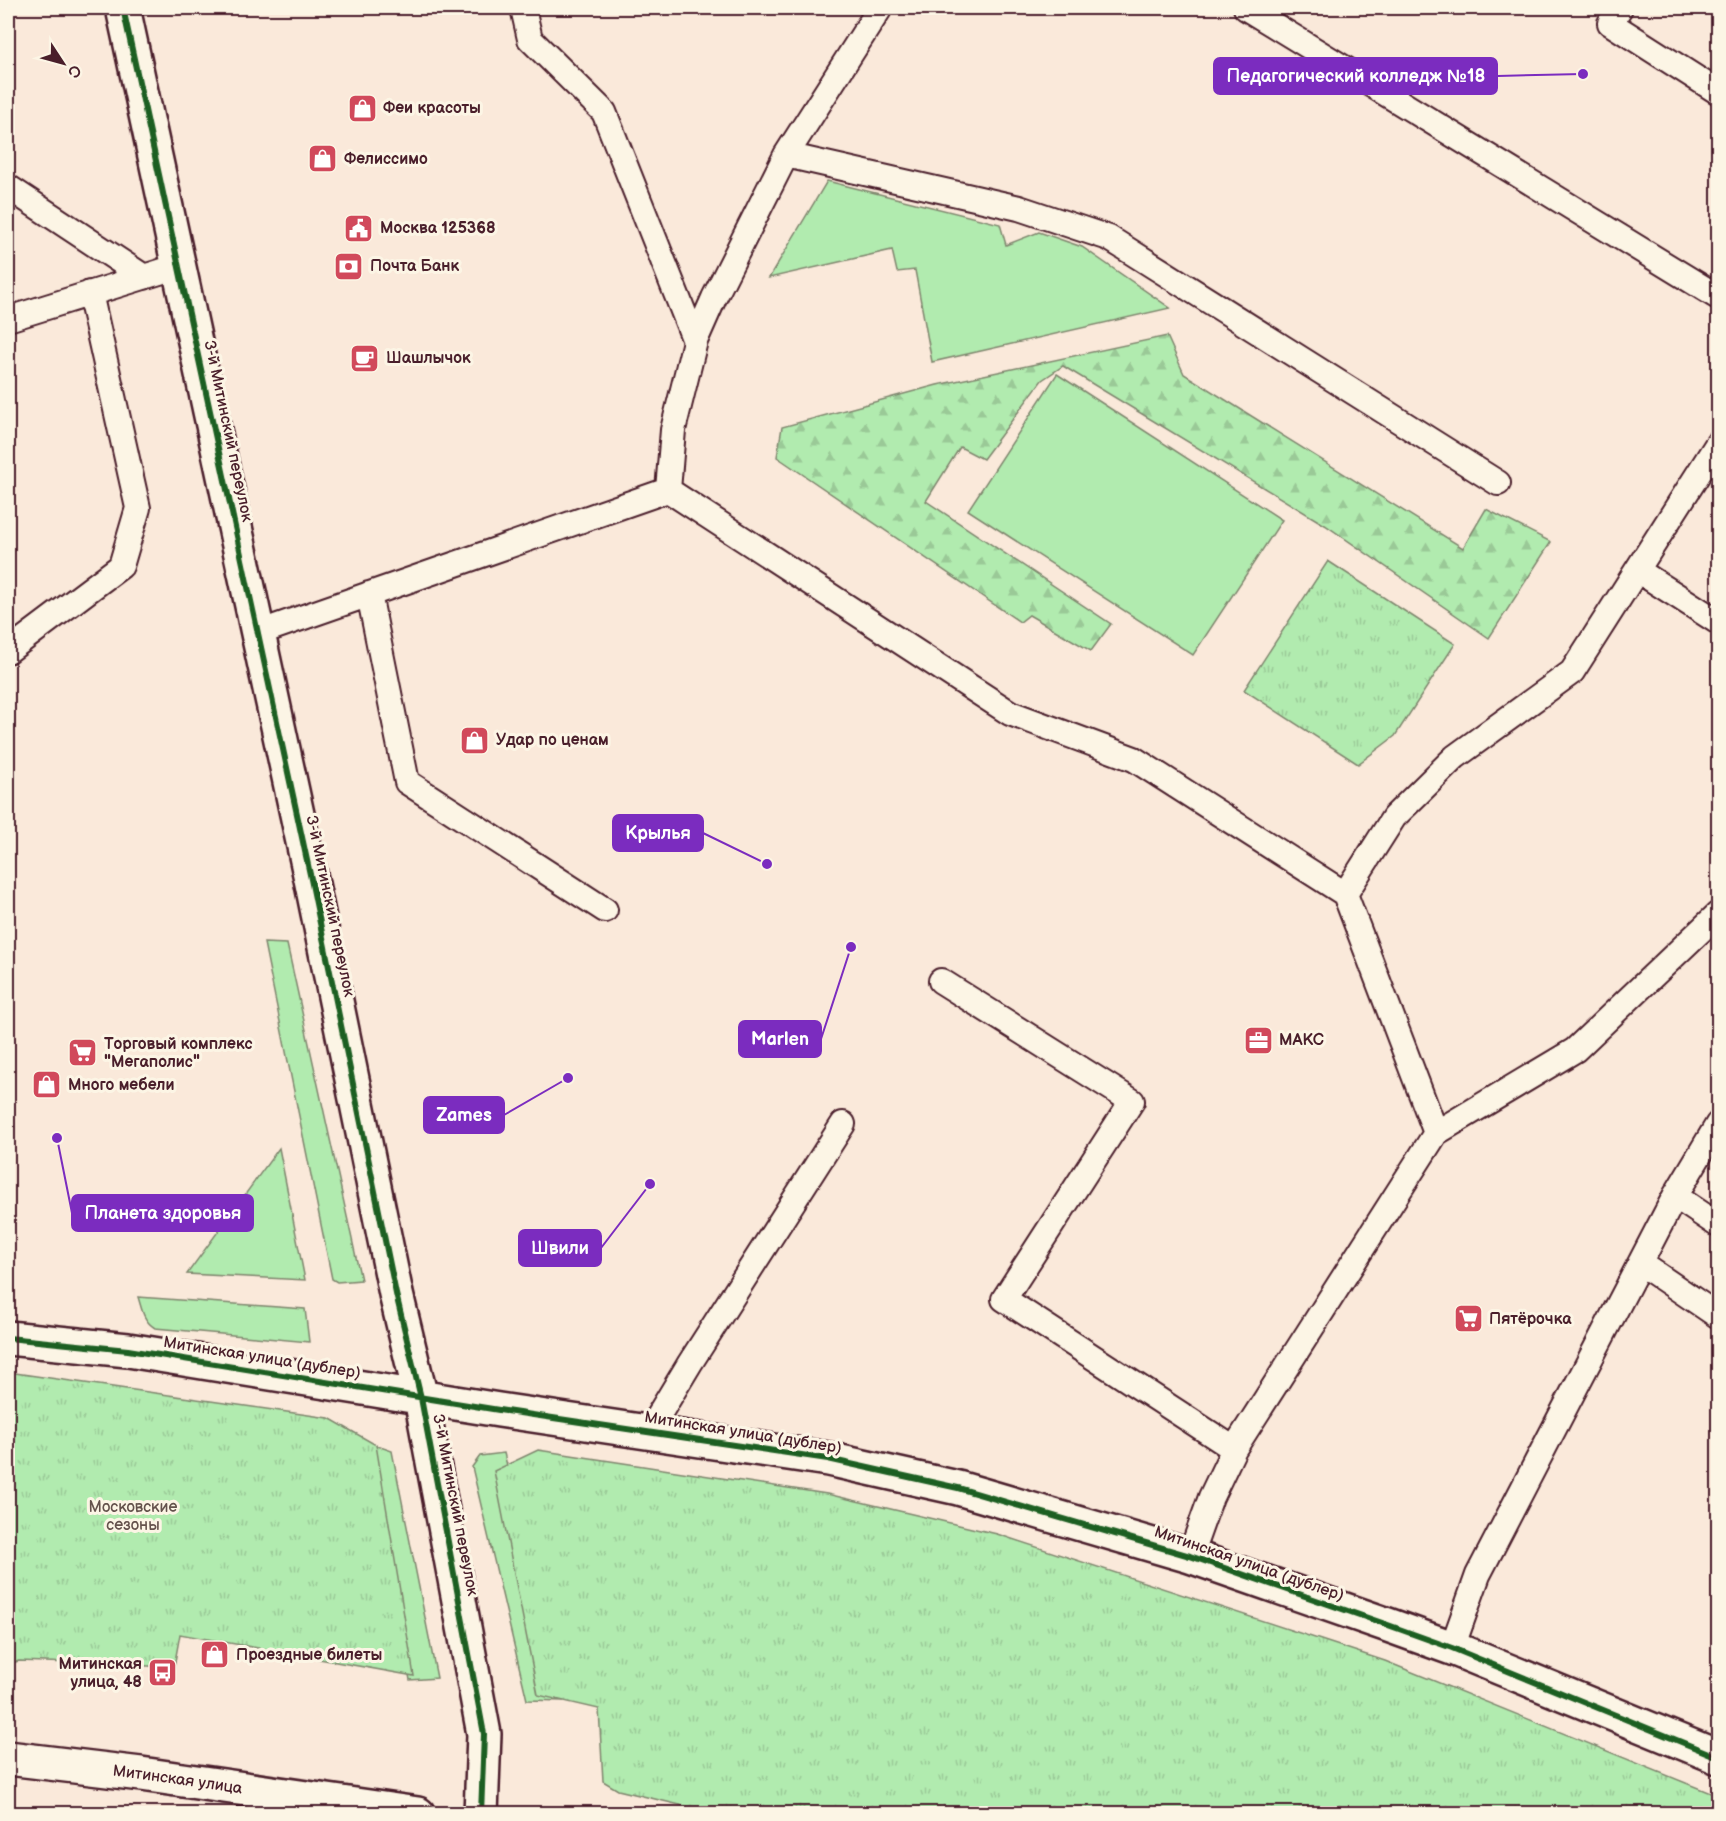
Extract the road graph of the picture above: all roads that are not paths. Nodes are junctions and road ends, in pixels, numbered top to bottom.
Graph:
1 (123, 8) edge
2 (523, 8) edge
3 (880, 8) edge
4 (1246, 8) edge
5 (1620, 8) edge
6 (1719, 92) edge
7 (786, 155) junction
8 (8, 187) edge
9 (178, 266) junction
10 (144, 277) junction
11 (90, 293) junction
12 (1719, 297) edge
13 (8, 319) edge
14 (695, 341) junction
15 (1719, 443) edge
16 (1498, 483) dead end
17 (668, 490) junction
18 (1637, 570) junction
19 (369, 594) junction
20 (1719, 622) edge
21 (258, 633) junction
22 (8, 651) edge
23 (1345, 894) junction
24 (605, 910) dead end
25 (1719, 914) edge
26 (941, 981) dead end
27 (843, 1124) dead end
28 (1719, 1124) edge
29 (1436, 1133) junction
30 (1675, 1196) junction
31 (1719, 1225) edge
32 (1640, 1263) junction
33 (1719, 1316) edge
34 (8, 1338) edge
35 (421, 1398) junction
36 (649, 1431) junction
37 (1234, 1449) junction
38 (1190, 1556) junction
39 (1452, 1648) junction
40 (1719, 1757) edge
41 (8, 1759) edge
42 (418, 1814) edge
43 (481, 1814) edge

1 - 9 street, 3-й Митинский переулок
2 - 14 lane
3 - 7 lane
4 - 12 lane
5 - 6 lane
7 - 14 lane
7 - 16 lane
8 - 10 lane
9 - 10 lane
9 - 21 street, 3-й Митинский переулок
10 - 11 lane
11 - 13 lane
11 - 22 lane
14 - 17 lane
15 - 18 lane
17 - 19 lane
17 - 23 lane
18 - 20 lane
18 - 23 lane
19 - 21 lane
19 - 24 lane
21 - 35 street, 3-й Митинский переулок
23 - 29 lane
25 - 29 lane
26 - 37 lane
27 - 36 lane
28 - 30 lane
29 - 37 lane
30 - 31 lane
30 - 32 lane
32 - 33 lane
32 - 39 lane
34 - 35 street, Митинская улица (дублер)
35 - 36 street, Митинская улица (дублер)
35 - 43 street, 3-й Митинский переулок
36 - 38 street, Митинская улица (дублер)
37 - 38 lane
38 - 39 street, Митинская улица (дублер)
39 - 40 street, Митинская улица (дублер)
41 - 42 street, Митинская улица

